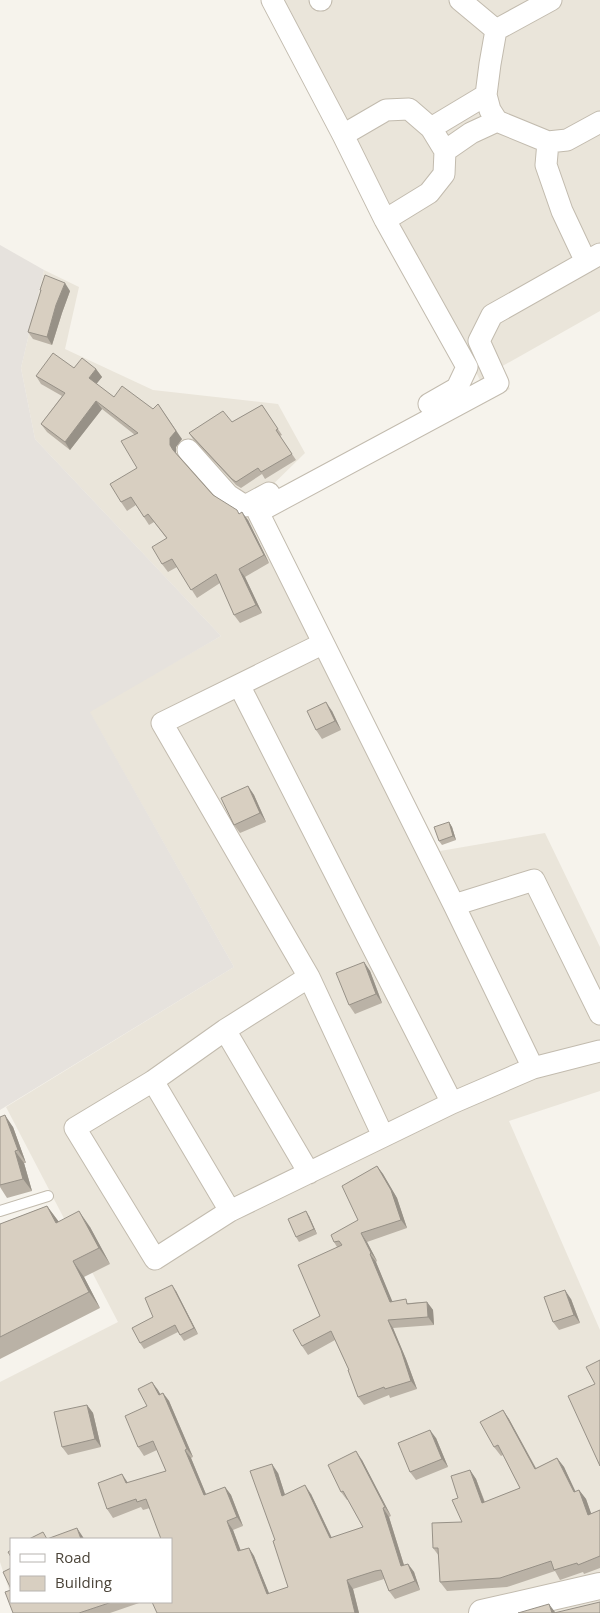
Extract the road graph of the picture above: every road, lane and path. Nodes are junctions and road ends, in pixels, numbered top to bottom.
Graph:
1 (272, 0) edge
2 (460, 0) edge
3 (551, 0) edge
4 (496, 30) junction
5 (486, 95) junction
6 (497, 121) junction
7 (600, 122) edge
8 (431, 128) junction
9 (343, 135) junction
10 (548, 142) junction
11 (445, 151) junction
12 (385, 220) junction
13 (593, 258) edge
14 (188, 450) dead end
15 (322, 644) junction
16 (239, 685) junction
17 (454, 905) junction
18 (309, 977) junction
19 (600, 1014) edge
20 (225, 1030) junction
21 (600, 1051) edge
22 (534, 1068) junction
23 (153, 1081) junction
24 (452, 1103) junction
25 (383, 1136) junction
26 (309, 1173) junction
27 (48, 1196) dead end
28 (0, 1211) edge
29 (230, 1211) junction
30 (600, 1586) edge
31 (482, 1613) edge

1 - 9 street
2 - 4 street
3 - 4 street
4 - 5 street
5 - 6 street
5 - 8 street
6 - 10 street
6 - 11 street
7 - 10 street
8 - 9 street
8 - 11 street
9 - 12 street
10 - 13 street
11 - 12 street
12 - 14 street
13 - 15 street
15 - 16 street
15 - 17 street
16 - 18 street
16 - 24 street
17 - 19 street
17 - 22 street
18 - 20 street
18 - 25 street
20 - 23 street
20 - 26 street
21 - 22 street
22 - 24 street
23 - 29 street
23 - 29 street
24 - 25 street
25 - 26 street
26 - 29 street
27 - 28 lane
30 - 31 street

